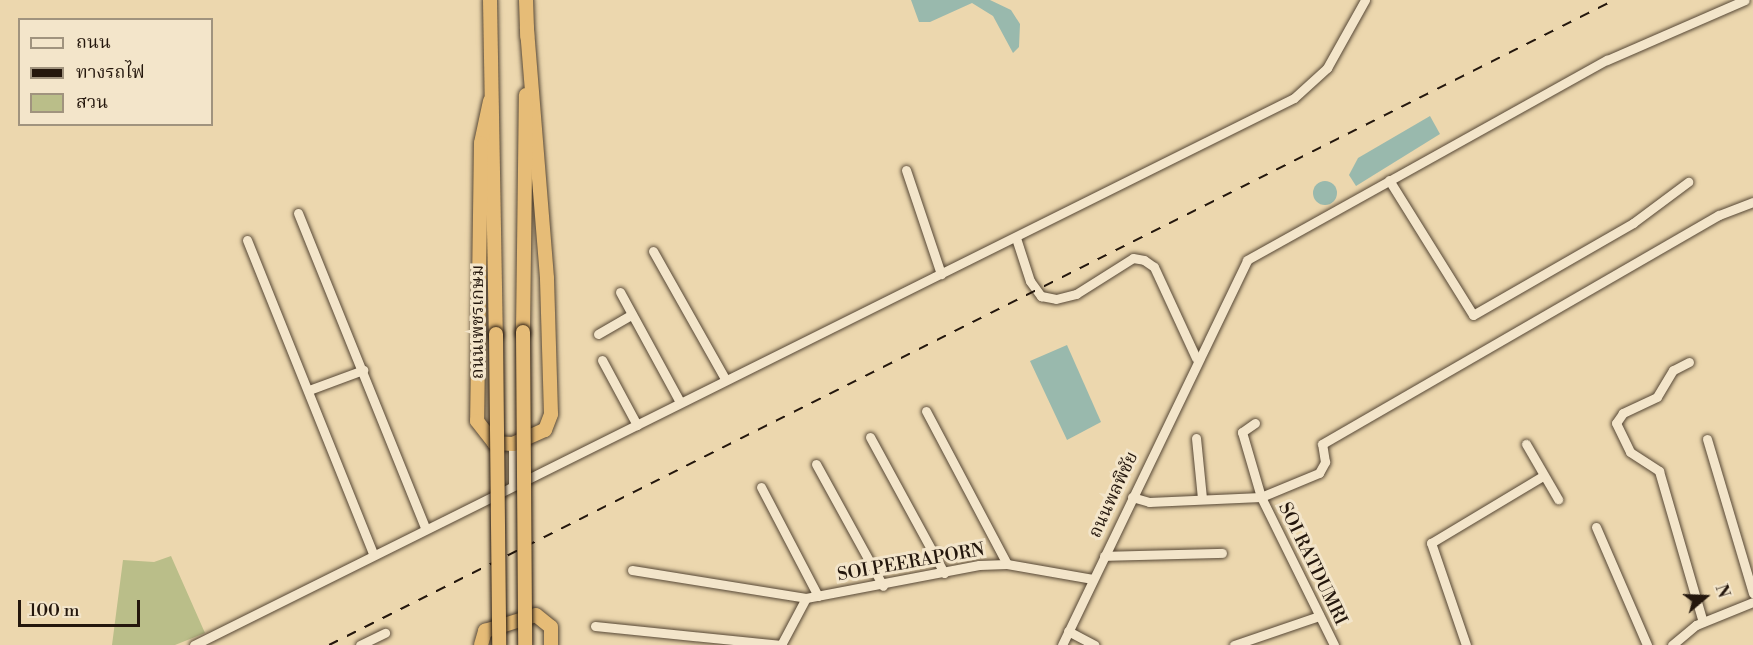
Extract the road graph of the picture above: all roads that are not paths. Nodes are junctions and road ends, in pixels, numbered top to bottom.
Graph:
1 (490, 0) edge
2 (526, 0) edge
3 (1365, 0) edge
4 (1745, 0) edge
5 (527, 28) junction
6 (490, 101) junction
7 (906, 170) dead end
8 (1389, 180) junction
9 (1688, 182) dead end
10 (1753, 202) edge
11 (298, 213) dead end
12 (1016, 238) junction
13 (247, 240) dead end
14 (653, 251) dead end
15 (941, 274) junction
16 (620, 292) dead end
17 (633, 314) junction
18 (598, 334) dead end
19 (1196, 358) junction
20 (602, 360) dead end
21 (1689, 362) dead end
22 (363, 370) junction
23 (725, 379) junction
24 (309, 390) junction
25 (680, 402) junction
26 (926, 411) dead end
27 (1255, 423) dead end
28 (637, 425) junction
29 (870, 437) dead end
30 (1196, 438) dead end
31 (1707, 439) dead end
32 (513, 444) junction
33 (1526, 444) dead end
34 (816, 464) dead end
35 (1543, 476) junction
36 (513, 483) junction
37 (761, 487) dead end
38 (1132, 497) junction
39 (1261, 497) junction
40 (1202, 498) junction
41 (1558, 500) dead end
42 (1596, 527) dead end
43 (425, 528) junction
44 (373, 553) junction
45 (1222, 553) dead end
46 (1104, 556) junction
47 (1007, 564) junction
48 (632, 570) dead end
49 (944, 573) junction
50 (1093, 579) junction
51 (883, 586) junction
52 (1753, 593) edge
53 (818, 596) junction
54 (806, 598) junction
55 (1753, 602) edge
56 (1318, 616) junction
57 (1703, 622) junction
58 (595, 626) dead end
59 (1068, 631) junction
60 (385, 633) dead end
61 (194, 645) edge
62 (360, 645) edge
63 (481, 645) edge
64 (499, 645) edge
65 (525, 645) edge
66 (551, 645) edge
67 (781, 645) edge
68 (1062, 645) edge
69 (1094, 645) edge
70 (1234, 645) edge
71 (1334, 645) edge
72 (1466, 645) edge
73 (1647, 645) edge
74 (1672, 645) edge

1 - 6 highway, ถนนเพชรเกษม
2 - 5 highway
3 - 12 street
4 - 8 street, ถนนพลพิชัย
5 - 32 highway
5 - 65 highway, bridge
6 - 32 highway
6 - 64 highway, ถนนเพชรเกษม, bridge
7 - 15 street
8 - 9 street
8 - 19 street, ถนนพลพิชัย
10 - 39 street
11 - 22 street
12 - 15 street
12 - 19 street
13 - 24 street
14 - 23 street
15 - 23 street
16 - 17 street
17 - 18 street
17 - 25 street
19 - 38 street, ถนนพลพิชัย
20 - 28 street
21 - 57 street
22 - 24 street
22 - 43 street
23 - 25 street
24 - 44 street
25 - 28 street
26 - 47 street
27 - 39 street, SOI RATDUMRI
28 - 36 street
29 - 49 street
30 - 40 street
31 - 52 street
32 - 36 street
33 - 35 street
34 - 51 street
35 - 41 street
35 - 72 street
36 - 43 street
37 - 53 street
38 - 40 street
38 - 46 street, ถนนพลพิชัย
39 - 40 street
39 - 56 street, SOI RATDUMRI
42 - 73 street
43 - 44 street
44 - 61 street
45 - 46 street
46 - 50 street, ถนนพลพิชัย
47 - 49 street, SOI PEERAPORN
47 - 50 street, SOI PEERAPORN
48 - 54 street, SOI PEERAPORN
49 - 51 street, SOI PEERAPORN
50 - 59 street, ถนนพลพิชัย
51 - 53 street, SOI PEERAPORN
53 - 54 street, SOI PEERAPORN
54 - 67 street
55 - 57 street
56 - 70 street
56 - 71 street, SOI RATDUMRI
57 - 74 street
58 - 67 street
59 - 68 street, ถนนพลพิชัย
59 - 69 street
60 - 62 street
63 - 66 highway

